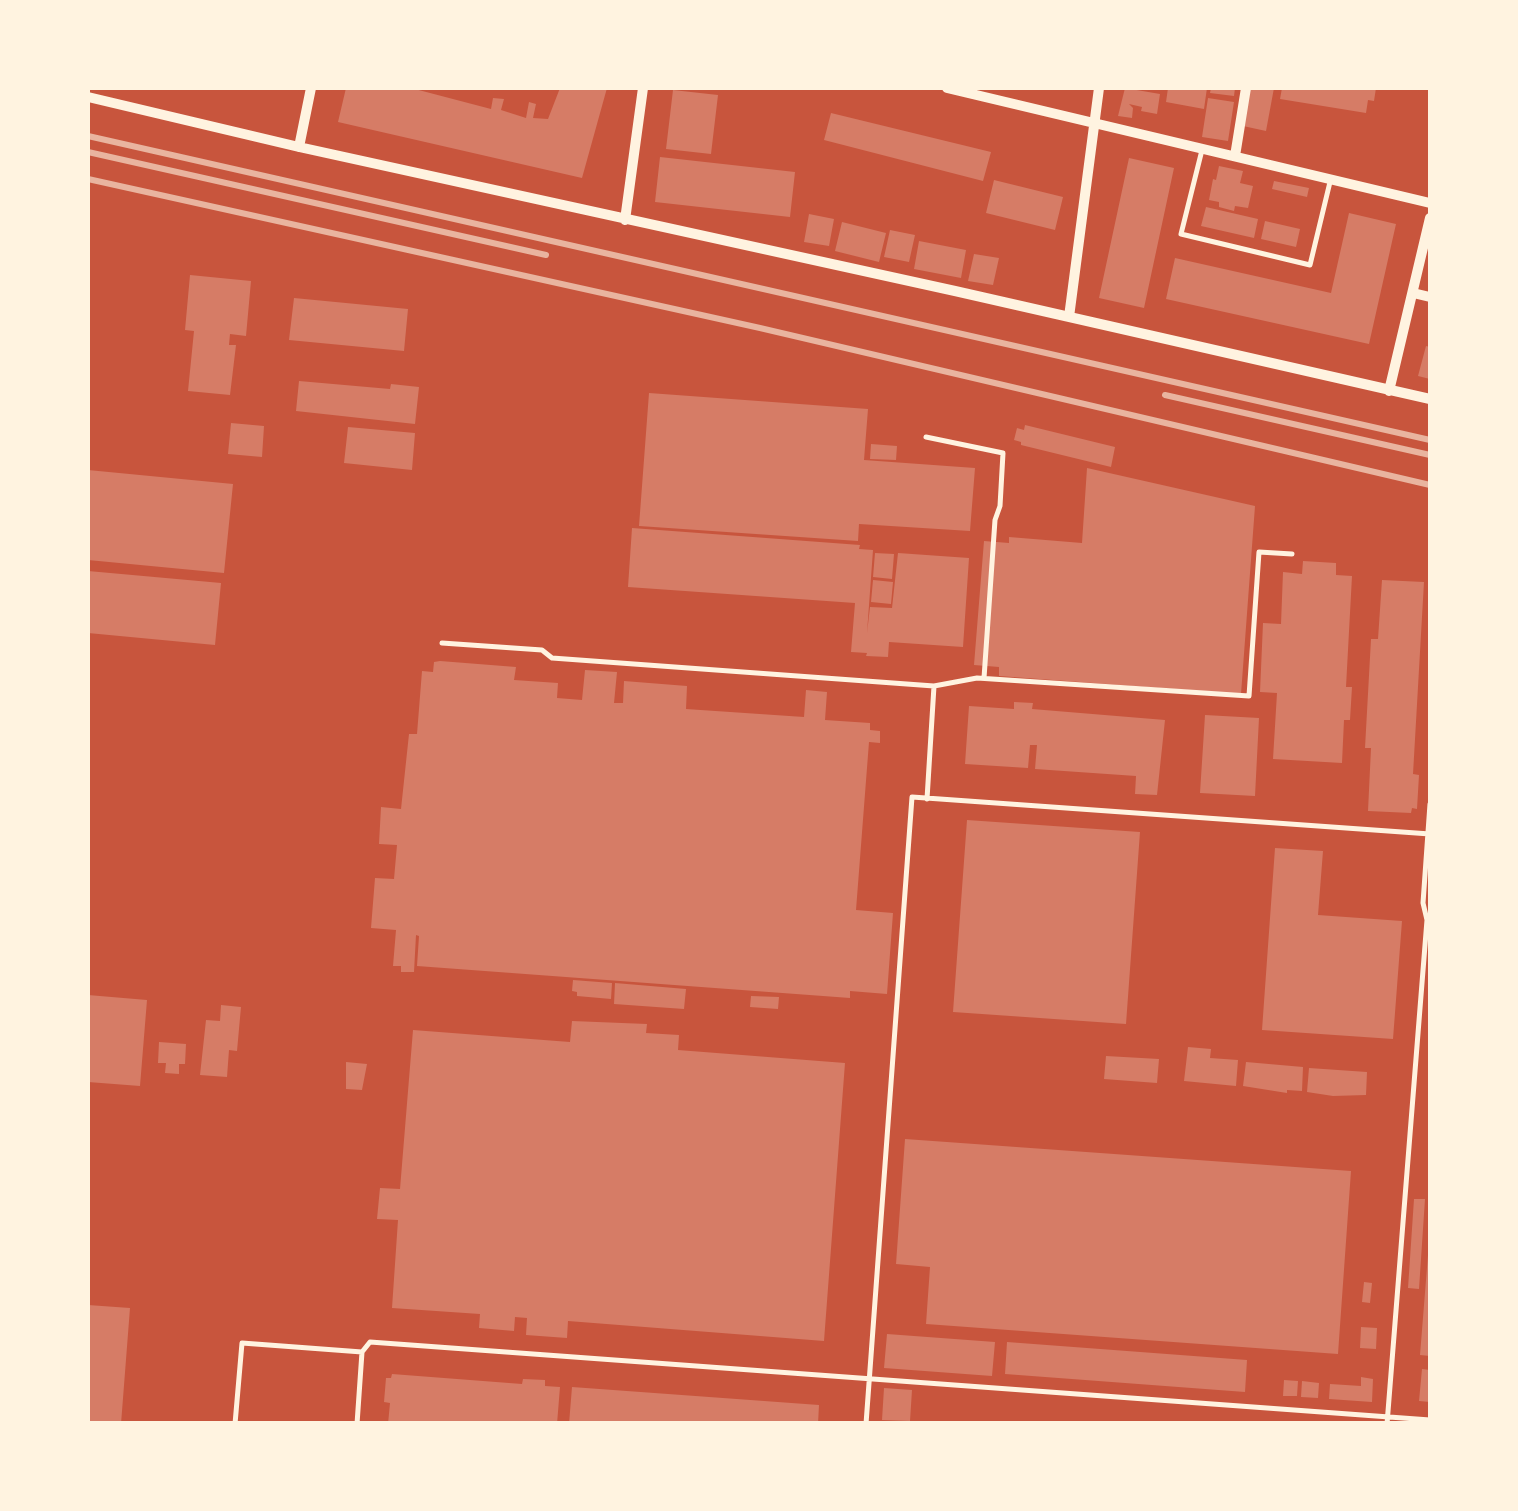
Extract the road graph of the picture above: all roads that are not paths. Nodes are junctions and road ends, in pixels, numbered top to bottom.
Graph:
1 (106, 88) edge
2 (311, 88) edge
3 (643, 88) edge
4 (947, 88) edge
5 (1100, 88) edge
6 (1246, 88) edge
7 (88, 96) edge
8 (101, 100) junction
9 (1095, 122) junction
10 (299, 147) junction
11 (1202, 148) junction
12 (1236, 156) junction
13 (1331, 179) junction
14 (1430, 203) edge
15 (1430, 218) edge
16 (625, 220) junction
17 (1412, 293) junction
18 (1430, 297) edge
19 (1069, 317) junction
20 (1389, 390) junction
21 (1430, 399) edge
22 (926, 437) dead end
23 (1292, 554) dead end
24 (442, 643) dead end
25 (984, 678) junction
26 (934, 686) junction
27 (926, 798) junction
28 (1430, 804) edge
29 (1429, 834) edge
30 (362, 1352) junction
31 (869, 1379) junction
32 (1387, 1420) edge
33 (1430, 1420) edge
34 (235, 1424) edge
35 (357, 1424) edge
36 (866, 1424) edge

1 - 8 street
2 - 10 street
3 - 16 street
4 - 9 street
5 - 9 street
6 - 12 street
7 - 8 street
8 - 10 street
9 - 11 street
9 - 19 street
10 - 16 street
11 - 12 street
11 - 13 lane
12 - 13 street
13 - 14 street
15 - 17 street
16 - 19 street
17 - 18 street
17 - 20 street
19 - 20 street
20 - 21 street
22 - 25 lane
23 - 25 lane
24 - 26 lane
25 - 26 lane
26 - 27 lane
27 - 29 lane
27 - 31 lane
28 - 29 lane
29 - 32 lane
30 - 31 lane
30 - 34 lane
30 - 35 lane
31 - 32 lane
31 - 36 lane
32 - 33 lane

